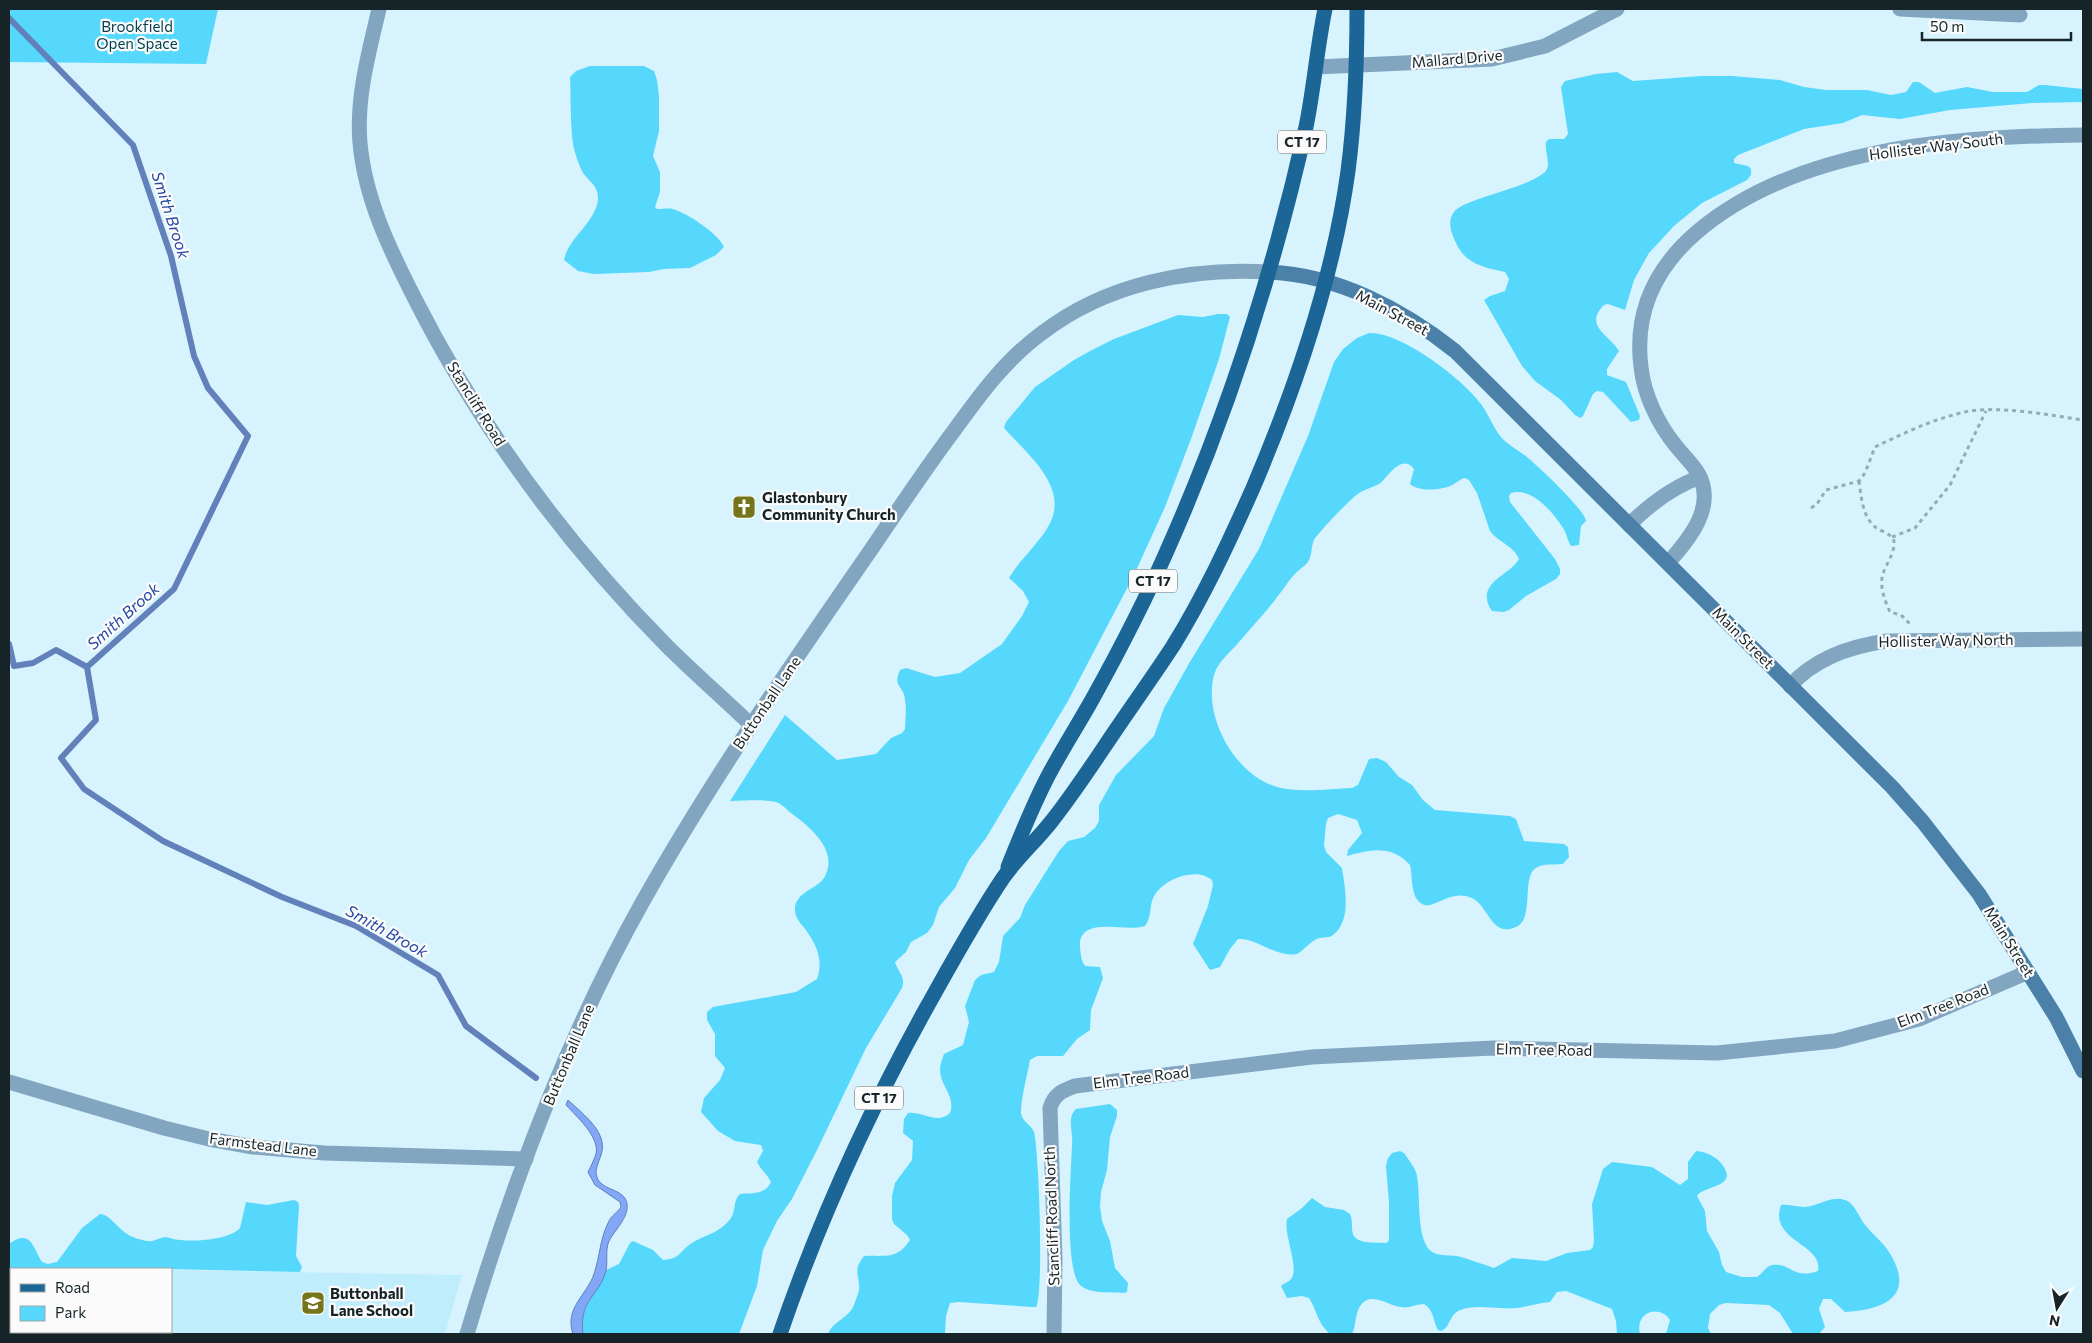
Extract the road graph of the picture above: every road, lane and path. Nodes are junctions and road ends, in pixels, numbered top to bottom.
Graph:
1 (379, 9) edge
2 (1325, 9) edge
3 (1356, 9) edge
4 (1617, 9) edge
5 (1900, 9) edge
6 (2020, 15) dead end
7 (1356, 66) junction
8 (1316, 67) junction
9 (2083, 135) edge
10 (1269, 272) junction
11 (1325, 283) junction
12 (1986, 411) junction
13 (2083, 420) edge
14 (1700, 477) junction
15 (1858, 481) junction
16 (1811, 508) dead end
17 (1630, 525) junction
18 (1892, 537) junction
19 (1668, 563) junction
20 (2083, 639) edge
21 (1917, 641) junction
22 (1790, 686) junction
23 (751, 724) junction
24 (1005, 875) junction
25 (2028, 972) junction
26 (2083, 1071) edge
27 (9, 1082) edge
28 (1053, 1098) joint
29 (526, 1159) junction
30 (466, 1334) edge
31 (780, 1334) edge
32 (1054, 1334) edge

1 - 23 street, Stancliff Road
2 - 8 main road, CT 17
3 - 7 main road, CT 17
4 - 7 street, Mallard Drive
5 - 6 street
7 - 8 street, Mallard Drive
7 - 11 main road, CT 17
8 - 10 main road, CT 17
9 - 14 street, Hollister Way South
10 - 11 main road, Main Street
10 - 23 street, Buttonball Lane
10 - 24 main road, CT 17
11 - 17 main road, Main Street
11 - 24 main road, CT 17
12 - 13 path
12 - 15 path
12 - 18 path
14 - 17 street
14 - 19 street, Hollister Way South
15 - 16 path
15 - 18 path
17 - 19 main road, Main Street
18 - 21 path
19 - 22 main road, Main Street
20 - 21 street, Hollister Way North
21 - 22 street, Hollister Way North
22 - 25 main road, Main Street
23 - 29 street, Buttonball Lane
24 - 31 main road, CT 17
25 - 26 main road, Main Street
25 - 28 street, Elm Tree Road
27 - 29 street, Farmstead Lane
28 - 32 street, Stancliff Road North
29 - 30 street, Buttonball Lane

